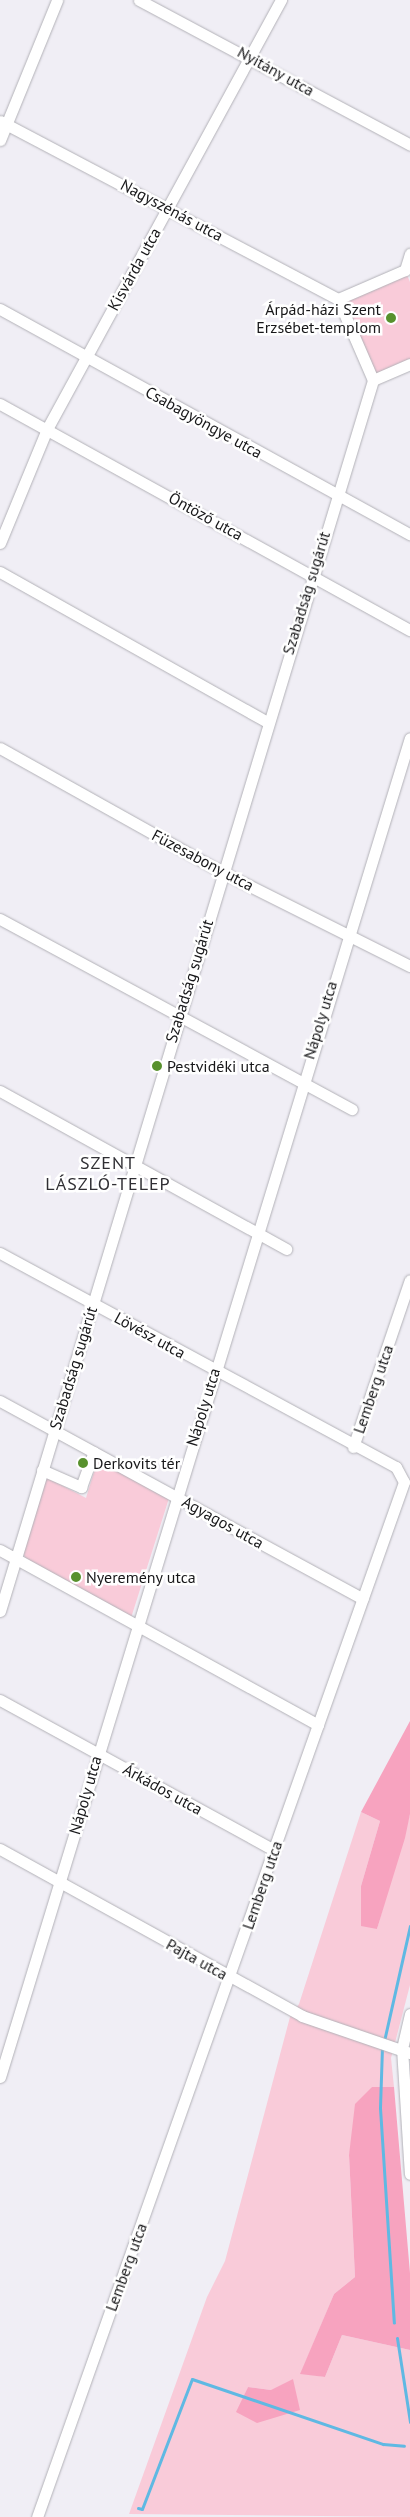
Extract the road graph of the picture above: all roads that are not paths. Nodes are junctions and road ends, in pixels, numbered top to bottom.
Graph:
1 (57, 0) edge
2 (139, 0) edge
3 (281, 0) edge
4 (250, 56) junction
5 (3, 123) edge
6 (0, 140) edge
7 (410, 145) edge
8 (168, 206) junction
9 (410, 254) edge
10 (405, 270) junction
11 (410, 282) edge
12 (338, 299) junction
13 (0, 309) edge
14 (86, 358) junction
15 (410, 364) edge
16 (373, 380) junction
17 (0, 404) edge
18 (47, 429) junction
19 (336, 494) junction
20 (410, 534) edge
21 (0, 543) edge
22 (0, 572) edge
23 (312, 574) junction
24 (410, 630) edge
25 (267, 722) junction
26 (410, 738) edge
27 (0, 748) edge
28 (222, 872) junction
29 (0, 919) edge
30 (346, 934) junction
31 (410, 966) edge
32 (178, 1018) junction
33 (301, 1084) junction
34 (0, 1091) edge
35 (352, 1109) dead end
36 (134, 1165) junction
37 (256, 1232) junction
38 (286, 1249) dead end
39 (0, 1253) edge
40 (410, 1280) edge
41 (92, 1303) junction
42 (214, 1370) junction
43 (0, 1400) edge
44 (54, 1430) junction
45 (353, 1447) junction
46 (94, 1452) junction
47 (42, 1470) junction
48 (176, 1496) junction
49 (0, 1550) edge
50 (15, 1559) junction
51 (363, 1599) junction
52 (0, 1610) edge
53 (137, 1626) junction
54 (0, 1700) edge
55 (318, 1725) junction
56 (98, 1753) junction
57 (0, 1849) edge
58 (274, 1850) junction
59 (60, 1882) junction
60 (230, 1977) junction
61 (410, 2014) edge
62 (403, 2050) edge
63 (0, 2078) edge
64 (410, 2174) edge
65 (37, 2517) edge

1 - 5 street
2 - 4 street, Nyitány utca
3 - 4 street, Kisvárda utca
4 - 7 street, Nyitány utca
4 - 8 street, Kisvárda utca
5 - 6 street
5 - 8 street, Nagyszénás utca
8 - 12 street, Nagyszénás utca
8 - 14 street, Kisvárda utca
9 - 10 street
10 - 11 street
10 - 12 street
12 - 16 street
13 - 14 street, Csabagyöngye utca
14 - 18 street, Kisvárda utca
14 - 19 street, Csabagyöngye utca
15 - 16 street
16 - 19 street, Szabadság sugárút
17 - 18 street, Öntöző utca
18 - 21 street, Kisvárda utca
18 - 23 street, Öntöző utca
19 - 20 street, Csabagyöngye utca
19 - 23 street, Szabadság sugárút
22 - 25 street
23 - 24 street, Öntöző utca
23 - 25 street, Szabadság sugárút
25 - 28 street, Szabadság sugárút
26 - 30 street, Nápoly utca
27 - 28 street, Füzesabony utca
28 - 30 street, Füzesabony utca
28 - 32 street, Szabadság sugárút
29 - 32 street
30 - 31 street, Füzesabony utca
30 - 33 street, Nápoly utca
32 - 33 street
32 - 36 street, Szabadság sugárút
33 - 35 street
33 - 37 street, Nápoly utca
34 - 36 street
36 - 37 street
36 - 41 street, Szabadság sugárút
37 - 38 street
37 - 42 street, Nápoly utca
39 - 41 street, Lövész utca
40 - 45 street, Lemberg utca
41 - 42 street, Lövész utca
41 - 44 street, Szabadság sugárút
42 - 45 street, Lövész utca
42 - 48 street, Nápoly utca
43 - 44 street
44 - 46 street, Agyagos utca
44 - 47 street, Szabadság sugárút
45 - 51 street, Lemberg utca
46 - 47 street
46 - 48 street, Agyagos utca
47 - 50 street, Szabadság sugárút
48 - 51 street, Agyagos utca
48 - 53 street, Nápoly utca
49 - 50 street
50 - 52 street, Szabadság sugárút
50 - 53 street
51 - 55 street, Lemberg utca
53 - 55 street
53 - 56 street, Nápoly utca
54 - 56 street, Árkádos utca
55 - 58 street, Lemberg utca
56 - 58 street, Árkádos utca
56 - 59 street, Nápoly utca
57 - 59 street, Pajta utca
58 - 60 street, Lemberg utca
59 - 60 street, Pajta utca
59 - 63 street, Nápoly utca
60 - 62 street, Pajta utca
60 - 65 street, Lemberg utca
61 - 62 street
62 - 64 street

